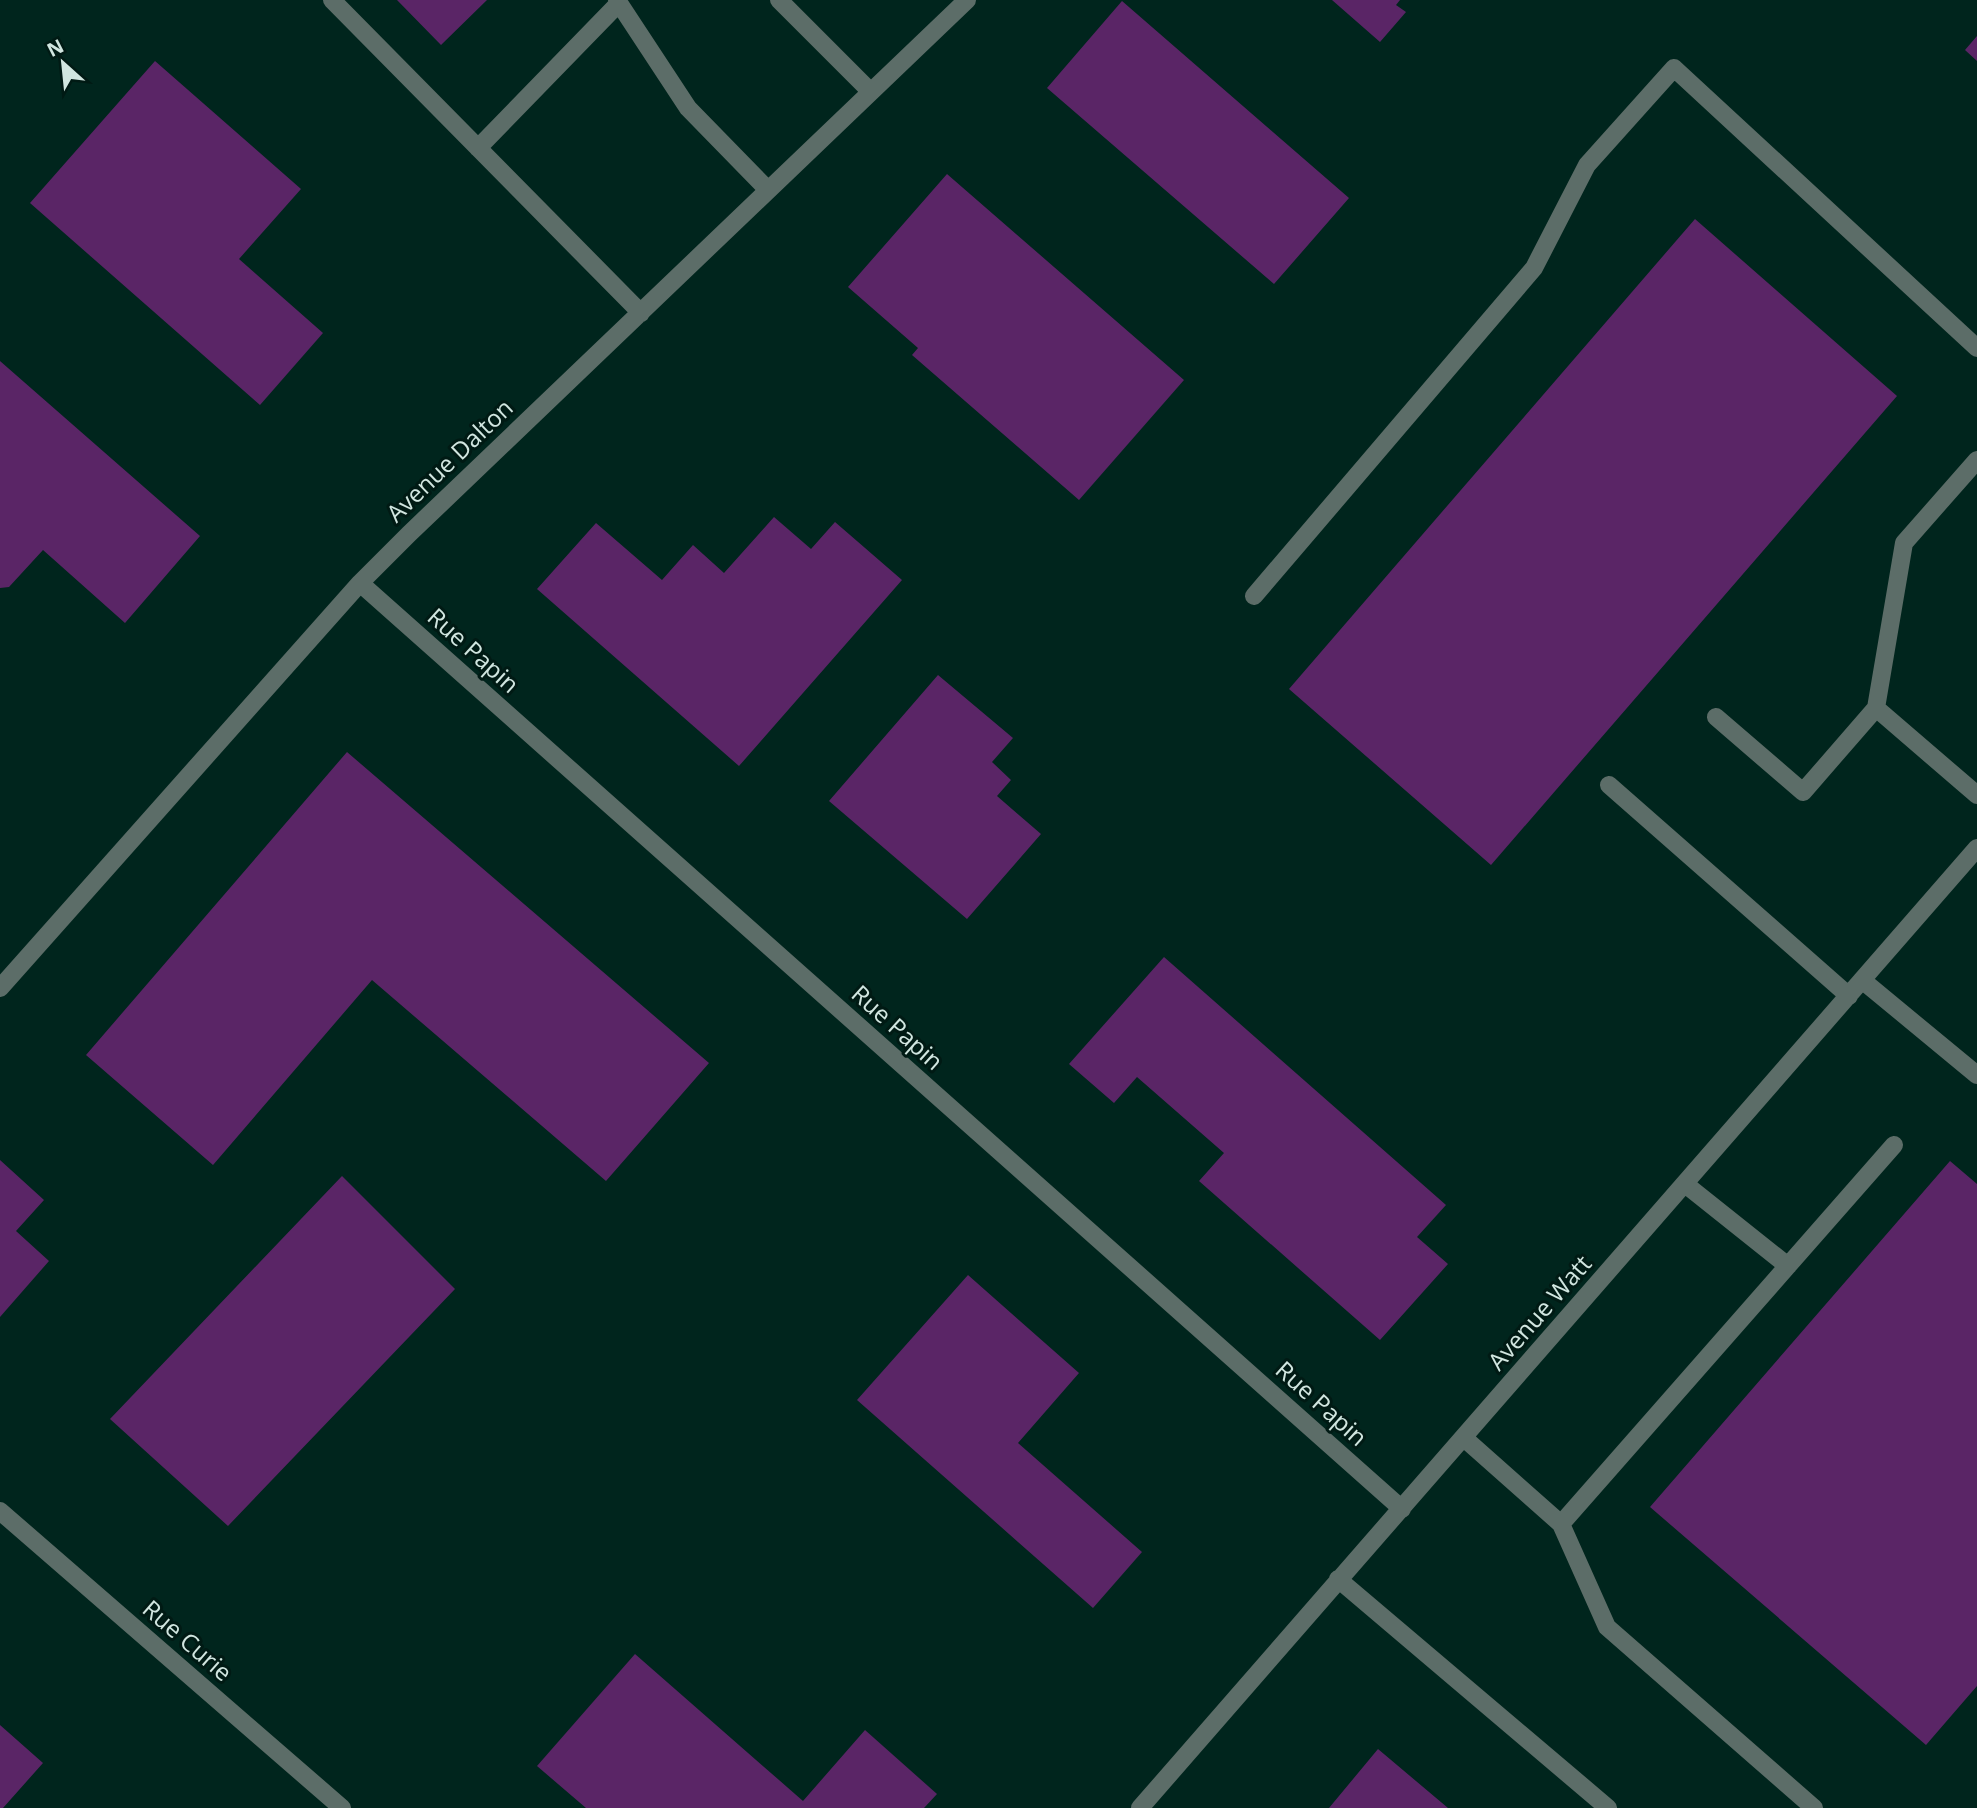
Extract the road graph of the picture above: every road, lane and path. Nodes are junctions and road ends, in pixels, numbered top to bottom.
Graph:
1 (332, 0) edge
2 (967, 0) edge
3 (618, 1) edge
4 (787, 3) edge
5 (871, 92) junction
6 (478, 148) junction
7 (768, 190) junction
8 (640, 313) junction
9 (1977, 348) edge
10 (1977, 460) edge
11 (360, 583) junction
12 (1254, 596) dead end
13 (1876, 708) junction
14 (1716, 718) dead end
15 (1609, 785) dead end
16 (1977, 795) edge
17 (1977, 848) edge
18 (1862, 980) junction
19 (0, 988) edge
20 (1849, 996) junction
21 (1977, 1074) edge
22 (1894, 1144) dead end
23 (1685, 1184) junction
24 (1788, 1266) junction
25 (1464, 1438) junction
26 (1402, 1509) junction
27 (0, 1511) edge
28 (1561, 1524) junction
29 (1338, 1580) junction
30 (342, 1808) edge
31 (1140, 1808) edge
32 (1608, 1808) edge
33 (1814, 1808) edge

1 - 6 street
2 - 5 street, Avenue Dalton
3 - 6 street
3 - 7 street
4 - 5 street
5 - 7 street, Avenue Dalton
6 - 8 street
7 - 8 street, Avenue Dalton
8 - 11 street, Avenue Dalton
9 - 12 street
10 - 13 street
11 - 19 street, Avenue Dalton
11 - 26 street, Rue Papin
13 - 14 street
13 - 16 street
15 - 20 street
17 - 18 street, Avenue Watt
18 - 20 street, Avenue Watt
18 - 21 street
20 - 23 street, Avenue Watt
22 - 24 street
23 - 24 street
23 - 25 street, Avenue Watt
24 - 28 street
25 - 26 street, Avenue Watt
25 - 28 street
26 - 29 street, Avenue Watt
27 - 30 street, Rue Curie
28 - 33 street
29 - 31 street, Avenue Watt
29 - 32 street

